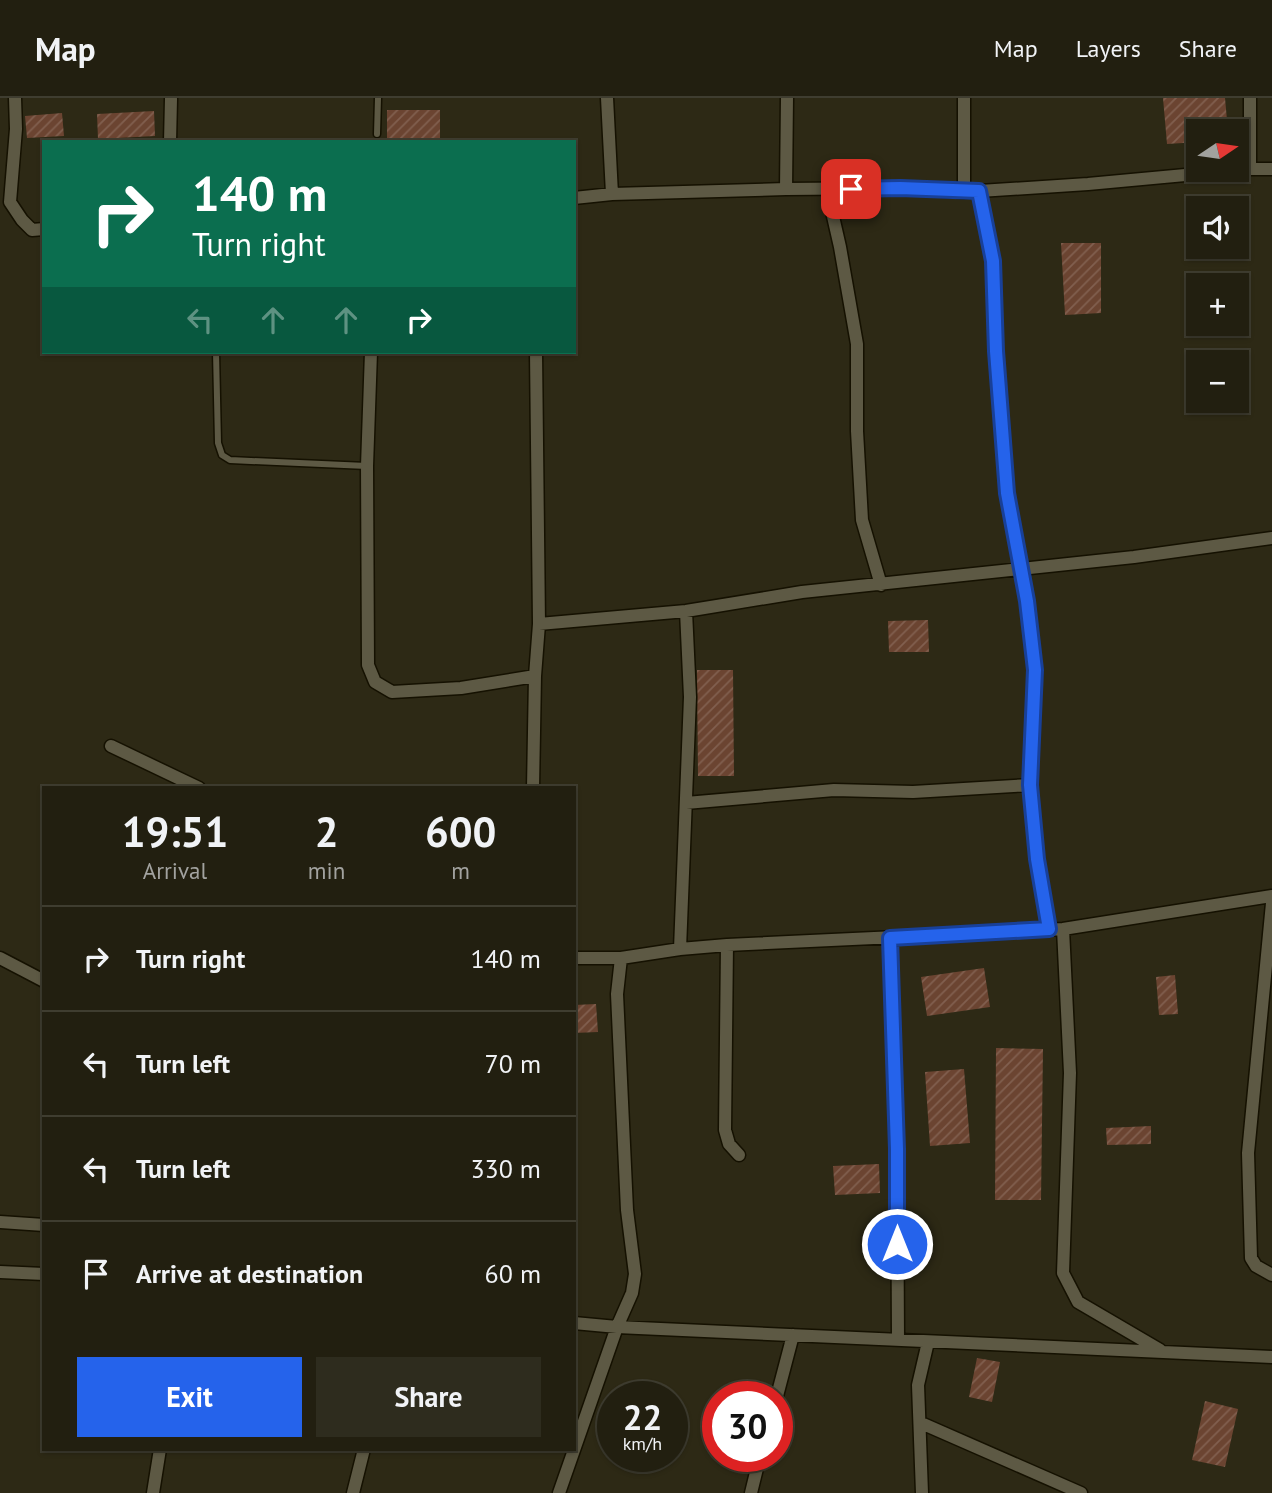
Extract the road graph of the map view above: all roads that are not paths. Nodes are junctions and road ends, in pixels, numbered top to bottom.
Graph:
1 (15, 98) edge
2 (378, 98) edge
3 (607, 98) edge
4 (787, 98) edge
5 (964, 98) edge
6 (1250, 98) edge
7 (171, 99) edge
8 (1250, 119) edge
9 (377, 134) dead end
10 (170, 140) edge
11 (1250, 169) edge
12 (1272, 169) edge
13 (1186, 175) edge
14 (786, 189) junction
15 (827, 190) junction
16 (979, 191) junction
17 (964, 192) junction
18 (612, 194) junction
19 (576, 198) edge
20 (5, 202) edge
21 (42, 229) edge
22 (216, 354) edge
23 (371, 354) edge
24 (536, 354) edge
25 (367, 466) junction
26 (1272, 538) edge
27 (1020, 568) junction
28 (881, 585) junction
29 (686, 611) junction
30 (540, 624) junction
31 (535, 676) junction
32 (111, 746) dead end
33 (1030, 785) junction
34 (195, 786) edge
35 (533, 786) edge
36 (687, 803) junction
37 (1272, 895) edge
38 (1272, 903) edge
39 (1049, 929) junction
40 (1063, 929) junction
41 (890, 938) junction
42 (727, 945) junction
43 (680, 949) junction
44 (0, 958) edge
45 (576, 958) edge
46 (621, 958) junction
47 (42, 980) edge
48 (739, 1155) dead end
49 (0, 1222) edge
50 (42, 1225) edge
51 (0, 1272) edge
52 (42, 1274) edge
53 (1272, 1275) edge
54 (576, 1323) edge
55 (617, 1327) junction
56 (793, 1335) junction
57 (898, 1339) junction
58 (928, 1342) junction
59 (1162, 1351) junction
60 (1272, 1357) edge
61 (781, 1381) edge
62 (921, 1423) junction
63 (576, 1444) edge
64 (160, 1451) edge
65 (364, 1451) edge
66 (574, 1451) edge
67 (756, 1472) edge
68 (153, 1493) edge
69 (353, 1493) edge
70 (559, 1493) edge
71 (751, 1493) edge
72 (922, 1493) edge
73 (1081, 1493) edge

1 - 20 street
2 - 9 lane
3 - 18 street
4 - 14 street
5 - 17 street
6 - 8 street
7 - 10 street
11 - 12 street
13 - 16 street
14 - 15 street
14 - 18 street
15 - 17 street
15 - 28 street
16 - 17 street
16 - 27 street
18 - 19 street
20 - 21 street
22 - 25 lane
23 - 25 street
24 - 30 street
25 - 31 street
26 - 27 street
27 - 28 street
27 - 33 street
28 - 29 street
29 - 30 street
29 - 36 street
30 - 31 street
31 - 35 street
32 - 34 street
33 - 36 street
33 - 39 street
36 - 43 street
37 - 40 street
38 - 53 street
39 - 40 street
39 - 41 street
40 - 59 street
41 - 42 street
41 - 57 street
42 - 43 street
42 - 48 street
43 - 46 street
44 - 47 street
45 - 46 street
46 - 55 street
49 - 50 street
51 - 52 street
54 - 55 street
55 - 56 street
55 - 63 street
56 - 57 street
56 - 61 street
57 - 58 street
58 - 59 street
58 - 62 street
59 - 60 street
62 - 72 street
62 - 73 street
64 - 68 street
65 - 69 street
66 - 70 street
67 - 71 street

